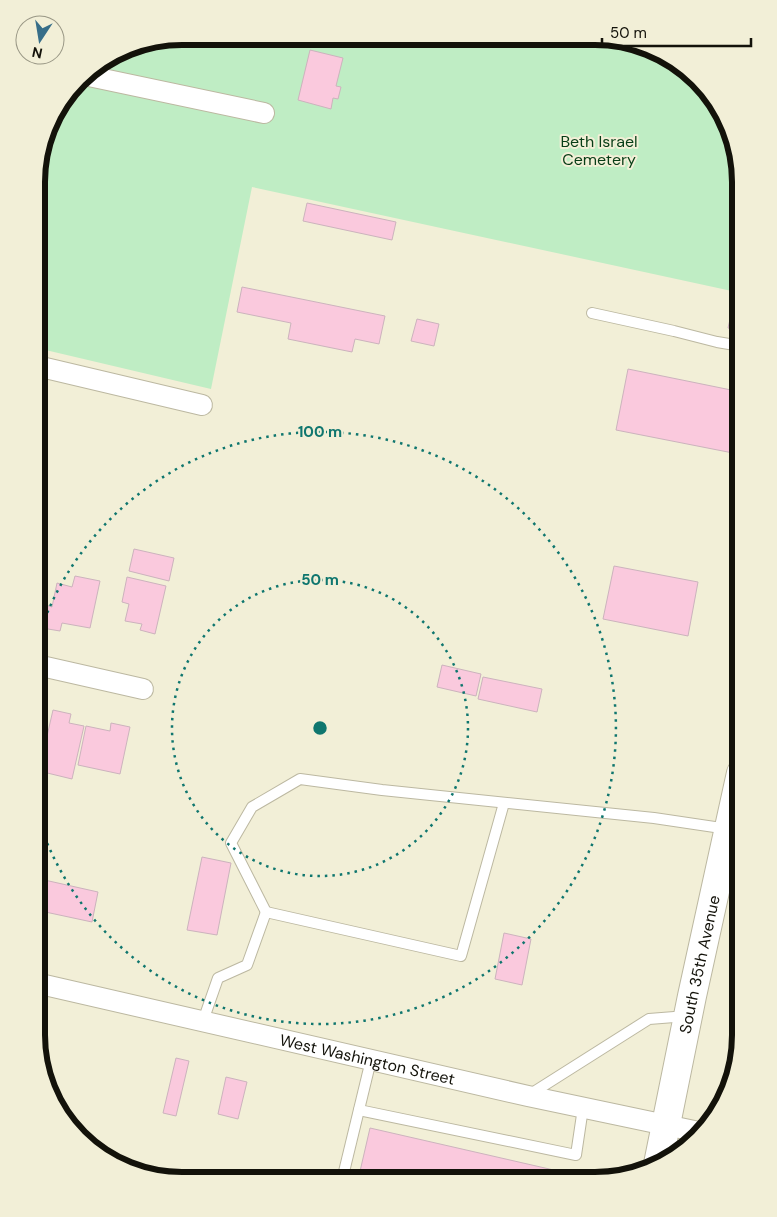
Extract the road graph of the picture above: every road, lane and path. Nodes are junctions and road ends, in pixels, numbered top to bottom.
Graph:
1 (94, 77) edge
2 (264, 114) dead end
3 (592, 312) dead end
4 (732, 345) edge
5 (45, 368) edge
6 (202, 405) dead end
7 (45, 666) edge
8 (142, 689) dead end
9 (504, 803) junction
10 (732, 814) edge
11 (729, 829) junction
12 (266, 912) junction
13 (45, 985) edge
14 (688, 1016) junction
15 (203, 1021) junction
16 (371, 1060) junction
17 (528, 1096) junction
18 (583, 1108) junction
19 (359, 1110) junction
20 (666, 1125) junction
21 (693, 1131) edge
22 (660, 1156) edge
23 (344, 1172) edge

1 - 2 street
3 - 4 lane
5 - 6 street
7 - 8 street
9 - 11 lane
9 - 12 lane
9 - 12 lane
10 - 11 main road, South 35th Avenue
11 - 14 main road, South 35th Avenue
12 - 15 lane
13 - 15 street, West Washington Street
14 - 17 lane
14 - 20 main road, South 35th Avenue
15 - 16 street, West Washington Street
16 - 17 street, West Washington Street
16 - 19 lane
17 - 18 street, West Washington Street
18 - 19 lane
18 - 20 street, West Washington Street
19 - 23 lane
20 - 21 street, West Washington Street
20 - 22 main road, South 35th Avenue

